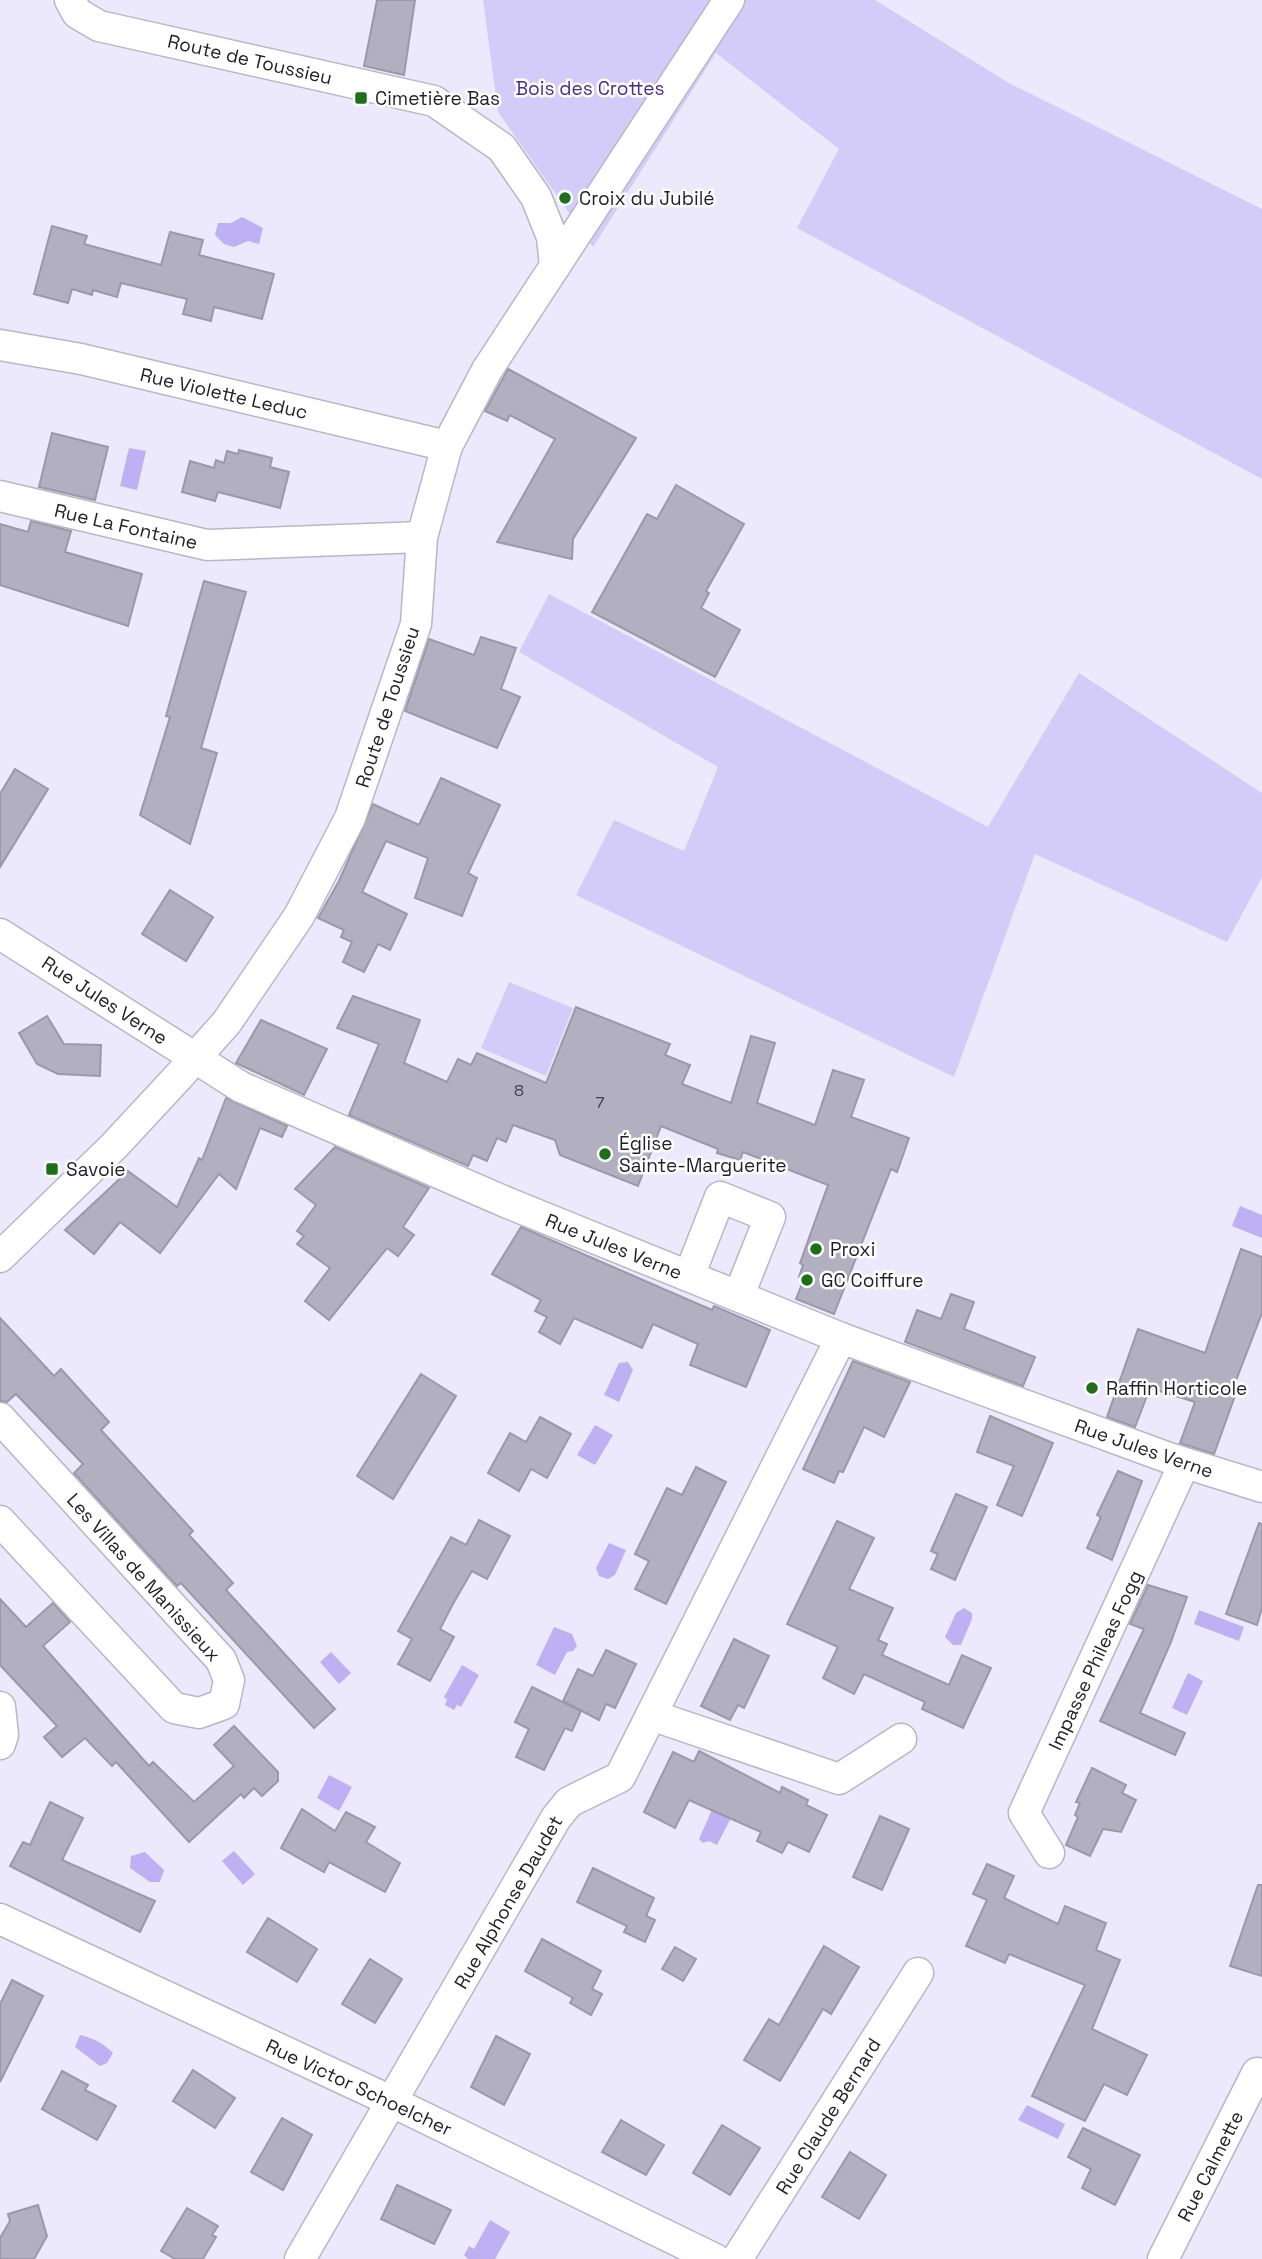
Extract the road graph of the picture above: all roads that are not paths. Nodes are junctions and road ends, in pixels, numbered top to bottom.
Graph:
1 (70, 0) edge
2 (729, 0) edge
3 (555, 266) junction
4 (0, 345) edge
5 (447, 446) junction
6 (0, 496) edge
7 (422, 537) junction
8 (0, 934) edge
9 (194, 1058) junction
10 (0, 1257) edge
11 (689, 1276) junction
12 (739, 1295) junction
13 (841, 1338) junction
14 (0, 1418) edge
15 (1184, 1464) junction
16 (1262, 1487) edge
17 (0, 1521) edge
18 (0, 1707) edge
19 (651, 1715) junction
20 (901, 1739) dead end
21 (0, 1744) edge
22 (1049, 1853) dead end
23 (0, 1919) edge
24 (918, 1973) dead end
25 (1257, 2073) dead end
26 (392, 2102) junction
27 (300, 2259) edge
28 (715, 2259) edge
29 (737, 2259) edge
30 (1163, 2259) edge

1 - 3 street, Route de Toussieu
2 - 3 street
3 - 5 street, Route de Toussieu
4 - 5 street, Rue Violette Leduc
5 - 7 street, Route de Toussieu
6 - 7 street, Rue La Fontaine
7 - 9 street, Route de Toussieu
8 - 9 street, Rue Jules Verne
9 - 10 street, Route de Toussieu
9 - 11 street, Rue Jules Verne
11 - 12 street, Rue Jules Verne
11 - 12 street
12 - 13 street, Rue Jules Verne
13 - 15 street, Rue Jules Verne
13 - 19 street, Rue Alphonse Daudet
14 - 17 street, Les Villas de Manissieux
15 - 16 street, Rue Jules Verne
15 - 22 street, Impasse Phileas Fogg
18 - 21 street
19 - 20 street
19 - 26 street, Rue Alphonse Daudet
23 - 26 street, Rue Victor Schoelcher
24 - 29 street, Rue Claude Bernard
25 - 30 street, Rue Calmette
26 - 27 street, Rue Alphonse Daudet
26 - 28 street, Rue Victor Schoelcher

